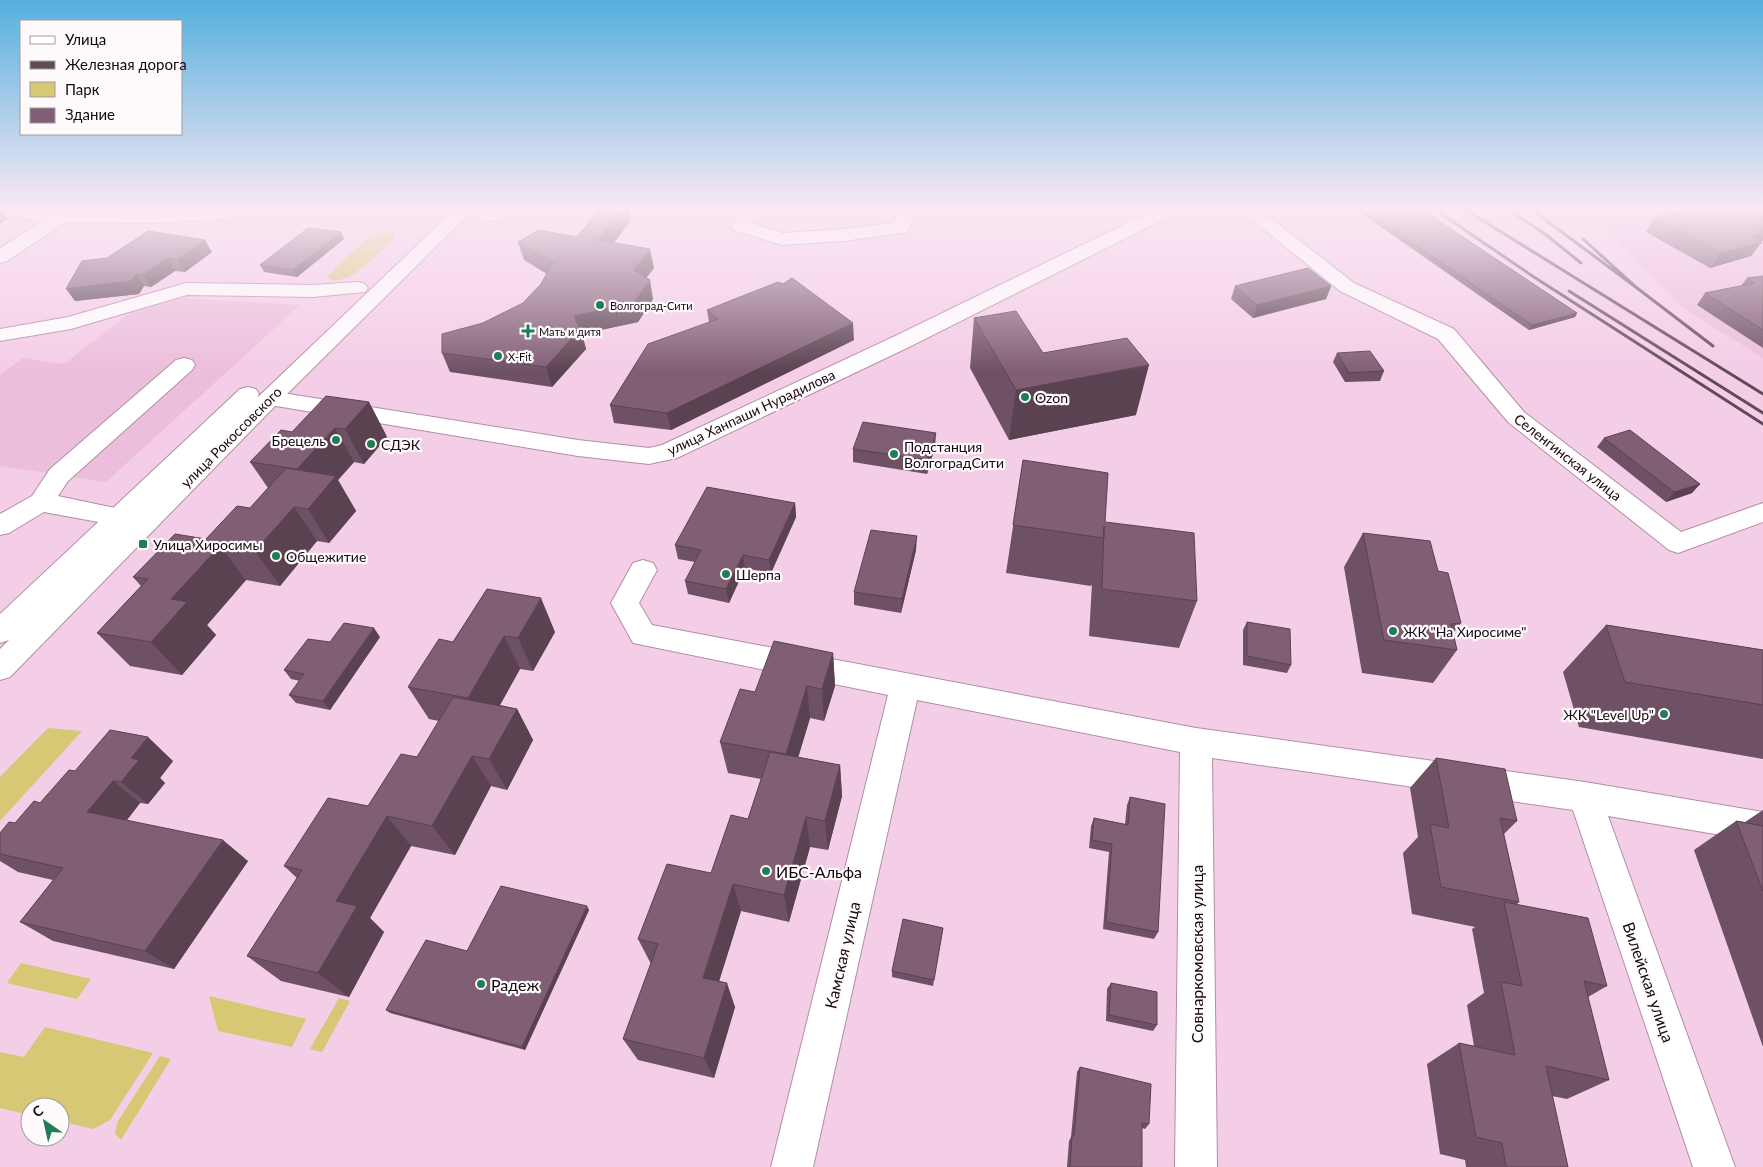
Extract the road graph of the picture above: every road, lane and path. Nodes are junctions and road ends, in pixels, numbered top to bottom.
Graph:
1 (389, 263) edge
2 (403, 263) edge
3 (1060, 263) edge
4 (1316, 263) edge
5 (358, 288) junction
6 (0, 335) edge
7 (184, 365) dead end
8 (270, 398) junction
9 (41, 502) junction
10 (1763, 512) edge
11 (120, 517) junction
12 (0, 526) edge
13 (643, 570) dead end
14 (0, 632) edge
15 (0, 668) edge
16 (905, 686) junction
17 (1196, 742) junction
18 (1584, 797) junction
19 (1763, 827) edge
20 (792, 1167) edge
21 (1196, 1167) edge
22 (1714, 1167) edge

1 - 5 main road, улица Рокоссовского
2 - 8 main road, улица Рокоссовского
3 - 8 main road, улица Ханпаши Нурадилова
4 - 10 main road, Селенгинская улица
5 - 6 main road
5 - 11 main road, улица Рокоссовского
7 - 9 main road
8 - 15 main road, улица Рокоссовского
9 - 11 main road
9 - 12 main road
11 - 14 main road, улица Рокоссовского
13 - 16 main road
16 - 17 main road
16 - 20 main road, Камская улица
17 - 18 main road
17 - 21 main road, Совнаркомовская улица
18 - 19 main road
18 - 22 main road, Вилейская улица

